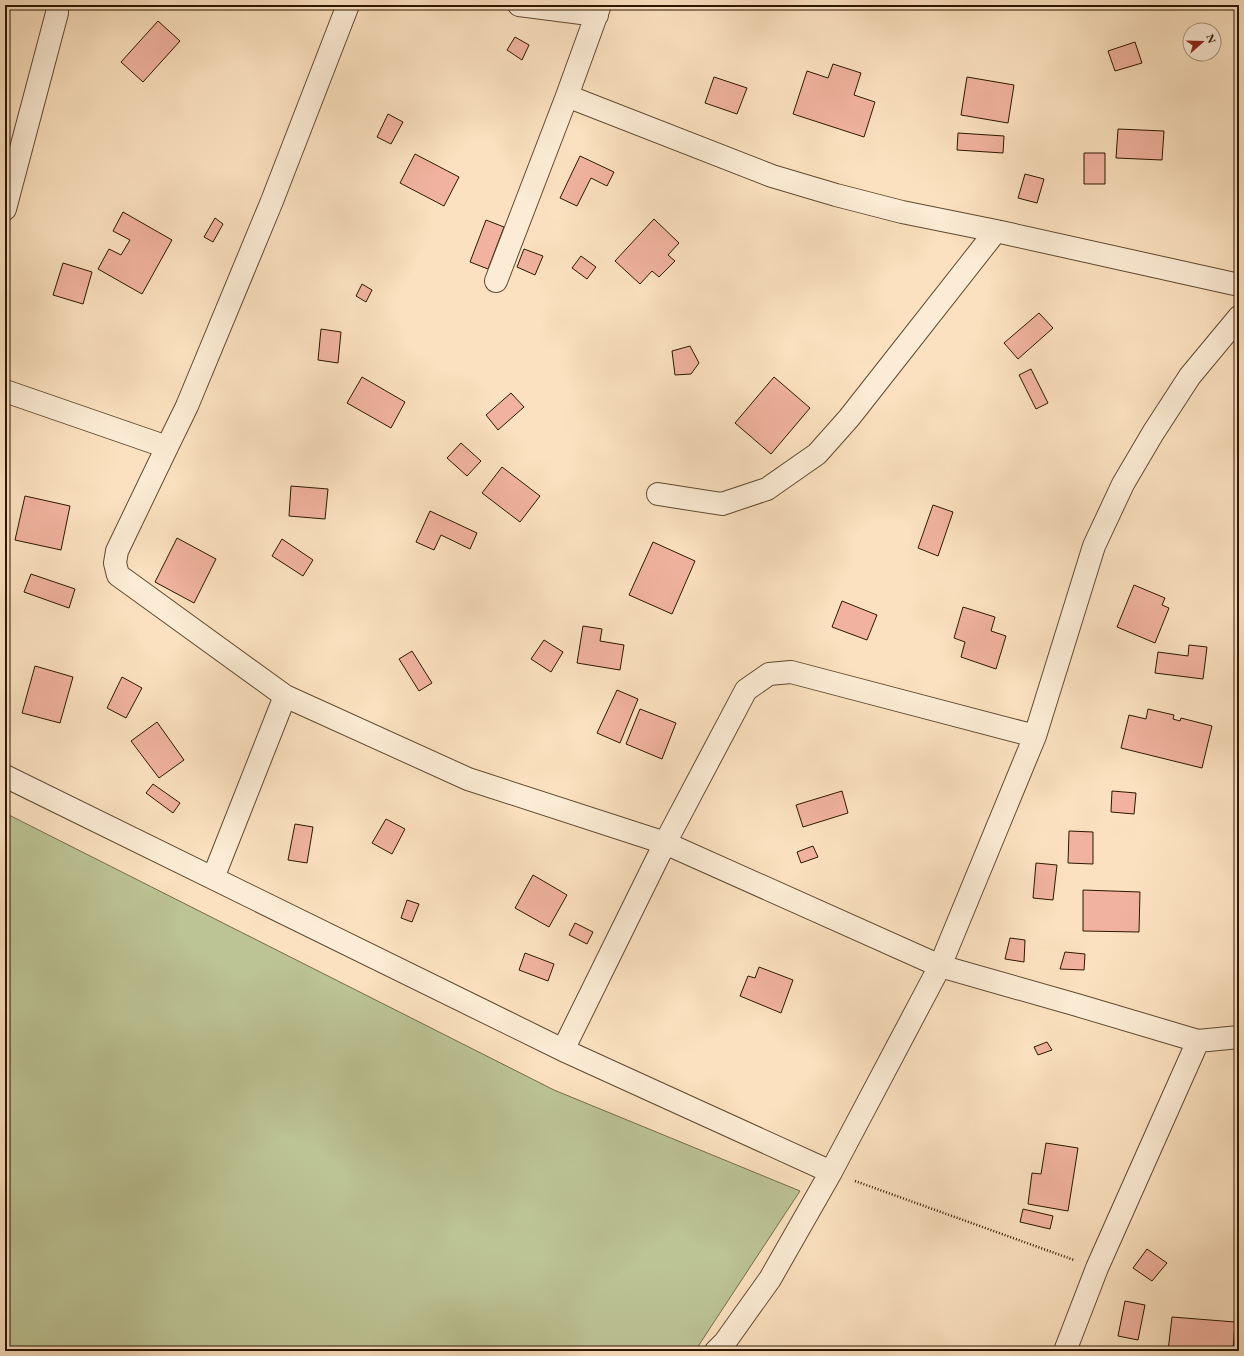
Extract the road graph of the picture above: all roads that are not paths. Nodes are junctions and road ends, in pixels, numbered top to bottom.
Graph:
1 (57, 5) edge
2 (348, 5) edge
3 (519, 5) edge
4 (599, 10) edge
5 (567, 96) junction
6 (5, 209) edge
7 (996, 231) junction
8 (496, 281) dead end
9 (1239, 284) edge
10 (1239, 317) edge
11 (5, 391) edge
12 (167, 447) junction
13 (658, 494) dead end
14 (285, 696) junction
15 (1035, 736) junction
16 (5, 776) edge
17 (665, 843) junction
18 (213, 878) junction
19 (940, 966) junction
20 (1239, 1036) edge
21 (1198, 1041) junction
22 (563, 1050) junction
23 (832, 1172) junction
24 (716, 1351) edge
25 (1065, 1351) edge

1 - 6 street
2 - 12 street
3 - 4 street
4 - 5 street
5 - 7 street
5 - 8 street
7 - 9 street
7 - 13 street
10 - 15 street
11 - 12 street
12 - 14 street
14 - 17 street
14 - 18 street
15 - 17 street
15 - 19 street
16 - 18 street
17 - 19 street
17 - 22 street
18 - 22 street
19 - 21 street
19 - 23 street
20 - 21 street
21 - 25 street
22 - 23 street
23 - 24 street

